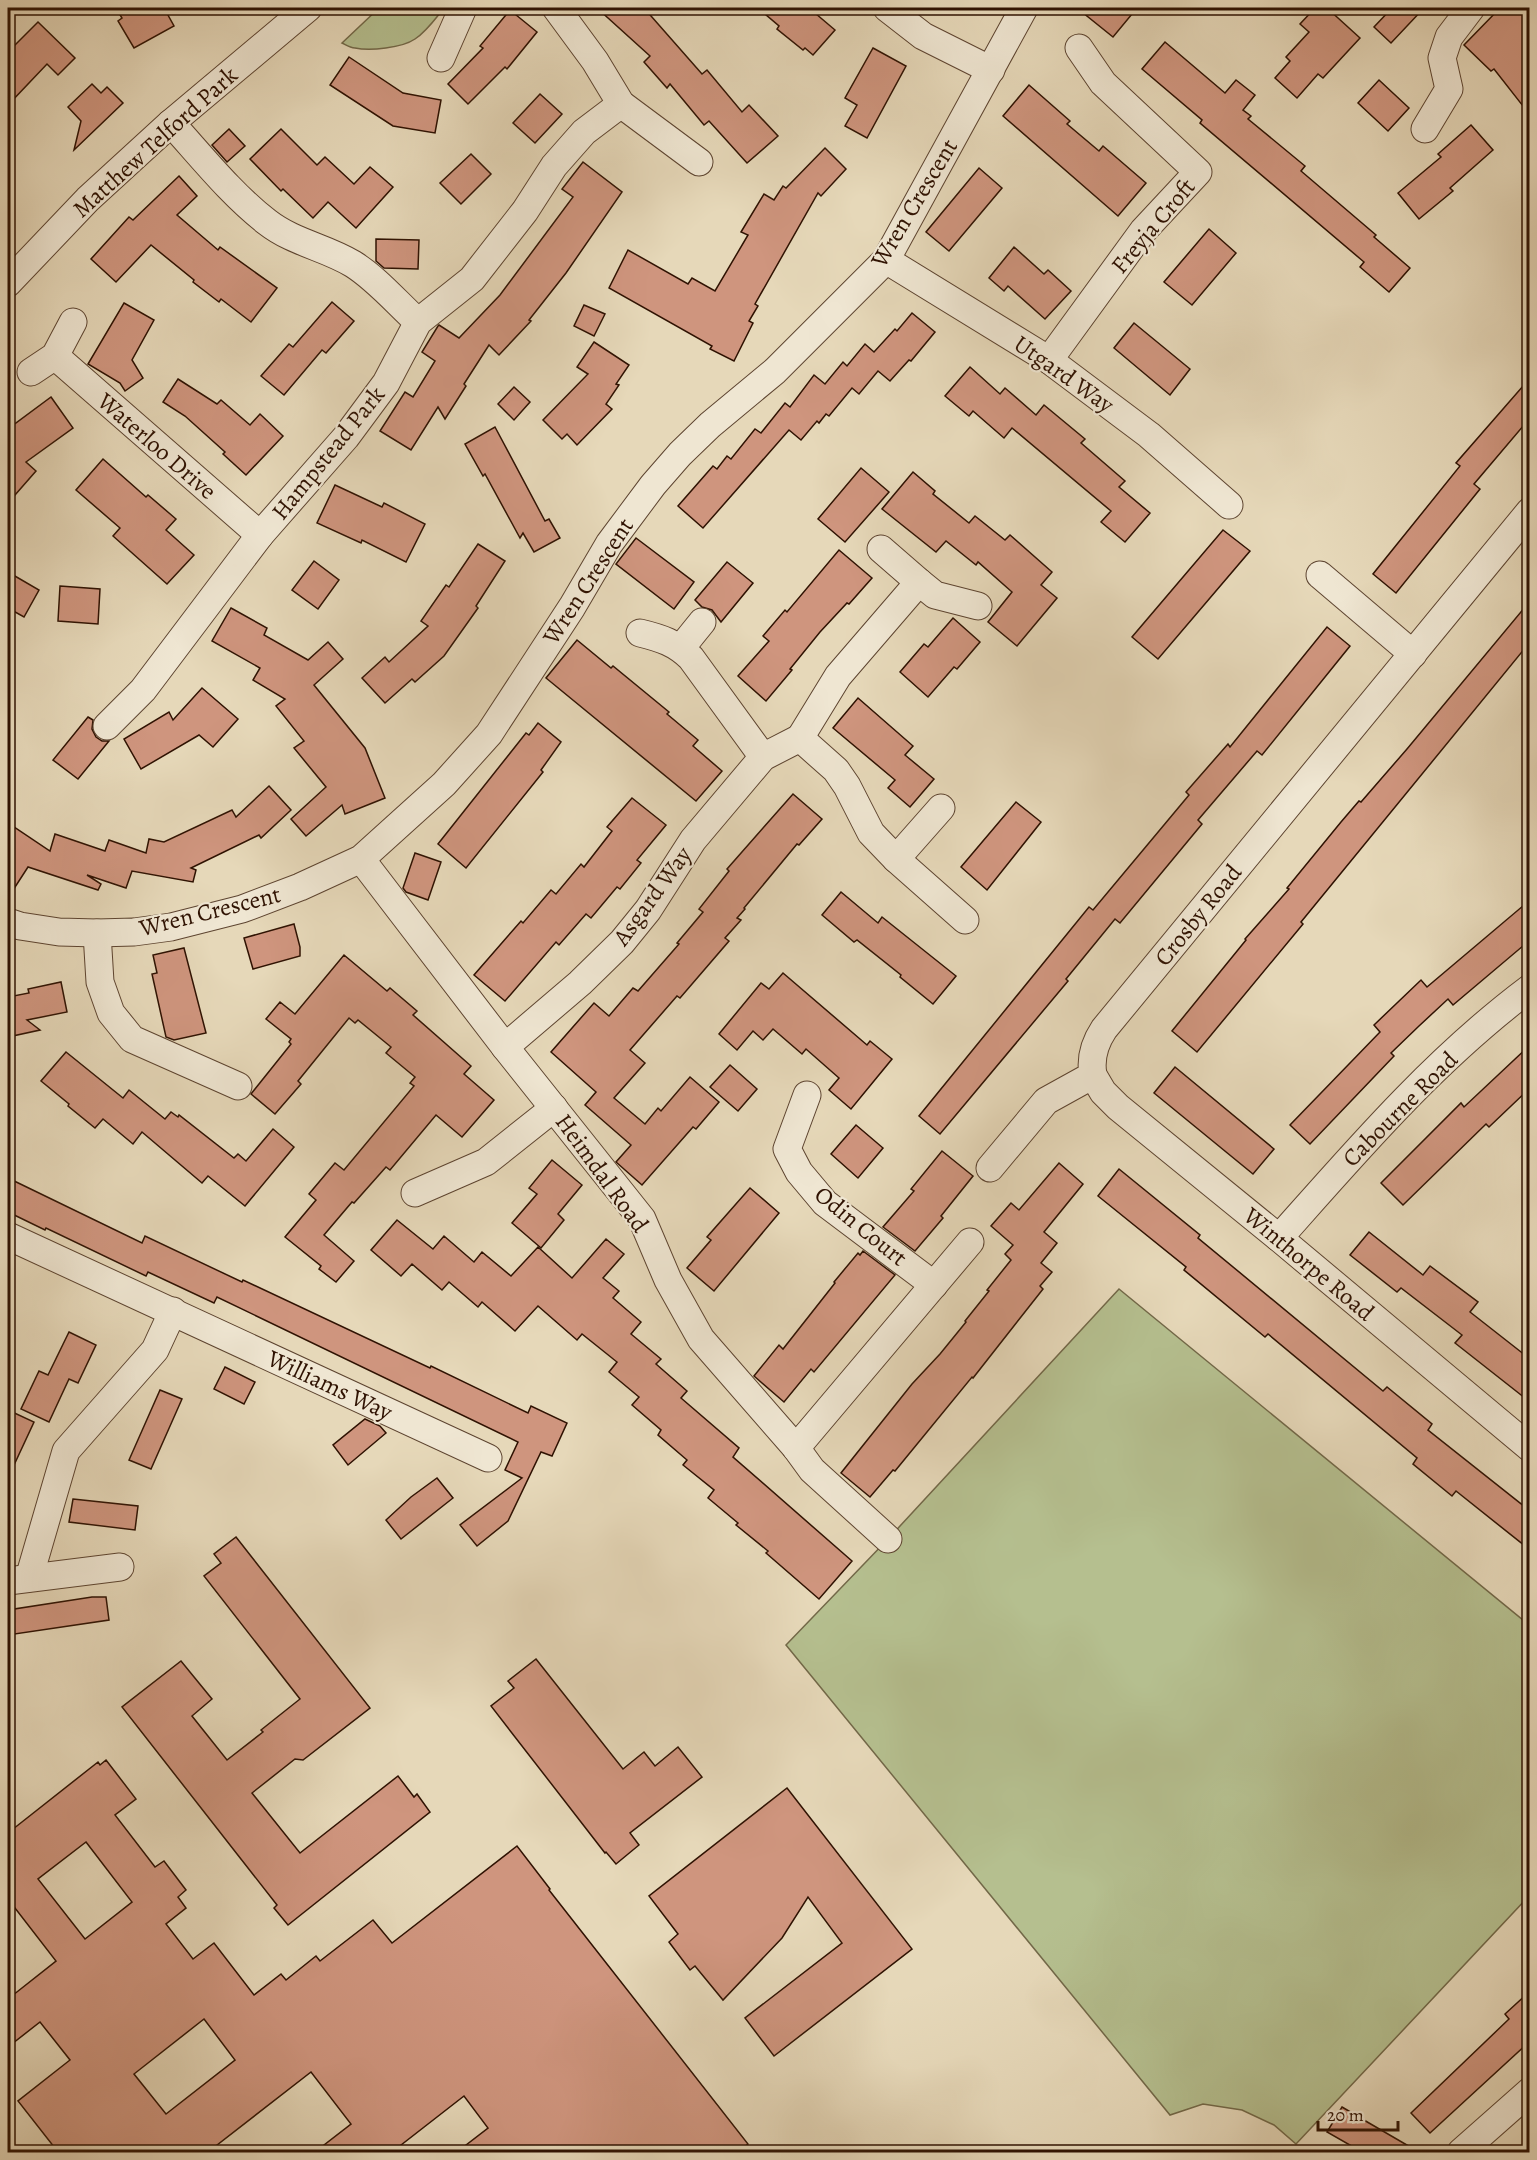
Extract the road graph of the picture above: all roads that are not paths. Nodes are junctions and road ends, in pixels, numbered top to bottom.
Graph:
1 (308, 8) edge
2 (463, 8) edge
3 (556, 8) edge
4 (887, 8) edge
5 (1024, 8) edge
6 (1471, 8) edge
7 (1079, 48) dead end
8 (441, 58) dead end
9 (991, 70) junction
10 (621, 104) junction
11 (171, 123) junction
12 (1425, 129) dead end
13 (699, 162) dead end
14 (886, 260) junction
15 (8, 283) edge
16 (73, 322) dead end
17 (418, 322) junction
18 (55, 356) junction
19 (1049, 360) junction
20 (31, 372) dead end
21 (1229, 505) dead end
22 (1530, 511) edge
23 (260, 535) junction
24 (881, 549) dead end
25 (1320, 575) dead end
26 (919, 582) junction
27 (978, 606) dead end
28 (702, 622) dead end
29 (640, 633) dead end
30 (681, 648) junction
31 (1413, 654) junction
32 (107, 726) dead end
33 (800, 738) junction
34 (763, 757) junction
35 (941, 808) dead end
36 (361, 859) junction
37 (896, 859) junction
38 (965, 920) dead end
39 (8, 922) edge
40 (97, 933) junction
41 (1530, 988) edge
42 (504, 1047) junction
43 (1093, 1075) junction
44 (238, 1086) dead end
45 (807, 1095) dead end
46 (554, 1108) junction
47 (990, 1168) dead end
48 (415, 1193) dead end
49 (8, 1236) edge
50 (1279, 1238) junction
51 (970, 1242) dead end
52 (934, 1284) junction
53 (173, 1311) junction
54 (796, 1448) junction
55 (1530, 1449) edge
56 (488, 1458) dead end
57 (888, 1539) dead end
58 (120, 1567) dead end
59 (18, 1579) edge
60 (1530, 2091) edge
61 (1461, 2152) edge

1 - 11 street, Matthew Telford Park
2 - 8 street
3 - 10 street
4 - 9 street
5 - 9 street, Wren Crescent
6 - 12 street
7 - 19 street, Freyja Croft
9 - 14 street, Wren Crescent
10 - 13 street
10 - 17 street, Hampstead Park
11 - 15 street, Matthew Telford Park
11 - 17 street
14 - 19 street, Utgard Way
14 - 36 street, Wren Crescent
16 - 18 street
17 - 23 street, Hampstead Park
18 - 20 street
18 - 23 street, Waterloo Drive
19 - 21 street, Utgard Way
22 - 31 street, Crosby Road
23 - 32 street, Hampstead Park
24 - 26 street
25 - 31 street
26 - 27 street
26 - 33 street
28 - 30 street
29 - 30 street
30 - 34 street
31 - 43 street, Crosby Road
33 - 34 street, Asgard Way
33 - 37 street
34 - 42 street, Asgard Way
35 - 37 street
36 - 40 street, Wren Crescent
36 - 42 street, Heimdal Road
37 - 38 street
39 - 40 street, Wren Crescent
40 - 44 street
41 - 50 street, Cabourne Road
42 - 46 street, Heimdal Road
43 - 47 street
43 - 50 street, Winthorpe Road
45 - 52 street, Odin Court
46 - 48 street
46 - 54 street, Heimdal Road
49 - 53 street, Williams Way
50 - 55 street, Winthorpe Road
51 - 52 street
52 - 54 street
53 - 56 street, Williams Way
53 - 59 street
54 - 57 street, Heimdal Road
58 - 59 street
60 - 61 street

